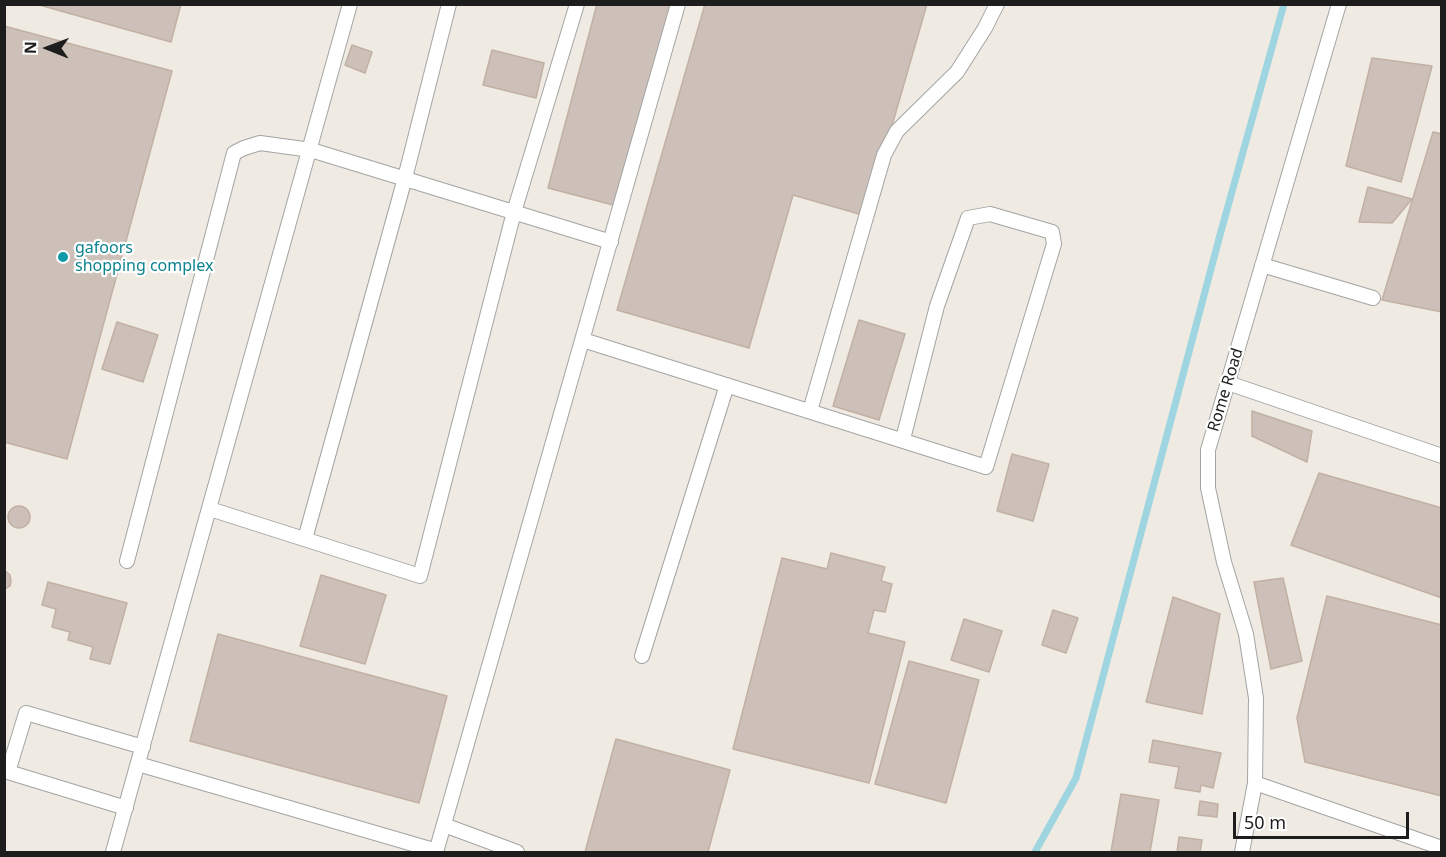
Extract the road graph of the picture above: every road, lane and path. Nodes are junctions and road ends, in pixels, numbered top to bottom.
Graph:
1 (350, 4) edge
2 (449, 4) edge
3 (577, 4) edge
4 (678, 4) edge
5 (997, 4) edge
6 (1339, 4) edge
7 (311, 150) junction
8 (405, 178) junction
9 (514, 213) junction
10 (610, 242) junction
11 (1262, 265) junction
12 (1373, 298) dead end
13 (582, 340) junction
14 (1228, 383) junction
15 (727, 385) junction
16 (810, 411) junction
17 (903, 439) junction
18 (1442, 456) edge
19 (210, 508) junction
20 (305, 539) junction
21 (127, 561) dead end
22 (642, 656) dead end
23 (143, 747) junction
24 (138, 764) junction
25 (1255, 783) junction
26 (126, 808) junction
27 (444, 825) junction
28 (1442, 848) edge
29 (113, 852) edge
30 (436, 852) edge
31 (517, 852) edge
32 (1242, 852) edge

1 - 7 lane
2 - 8 lane
3 - 9 lane
4 - 10 lane
5 - 16 lane
6 - 11 lane, Rome Road
7 - 8 lane
7 - 19 lane
7 - 21 lane
8 - 9 lane
8 - 20 lane
9 - 10 lane
9 - 20 lane
10 - 13 lane
11 - 12 lane
11 - 14 lane, Rome Road
13 - 15 lane
13 - 27 lane
14 - 18 lane
14 - 25 lane, Rome Road
15 - 16 lane
15 - 22 lane
16 - 17 lane
17 - 17 lane
19 - 20 lane
19 - 23 lane
23 - 24 lane
23 - 26 lane
24 - 26 lane
24 - 30 lane
25 - 28 lane
25 - 32 lane, Rome Road
26 - 29 lane
27 - 30 lane
27 - 31 lane

